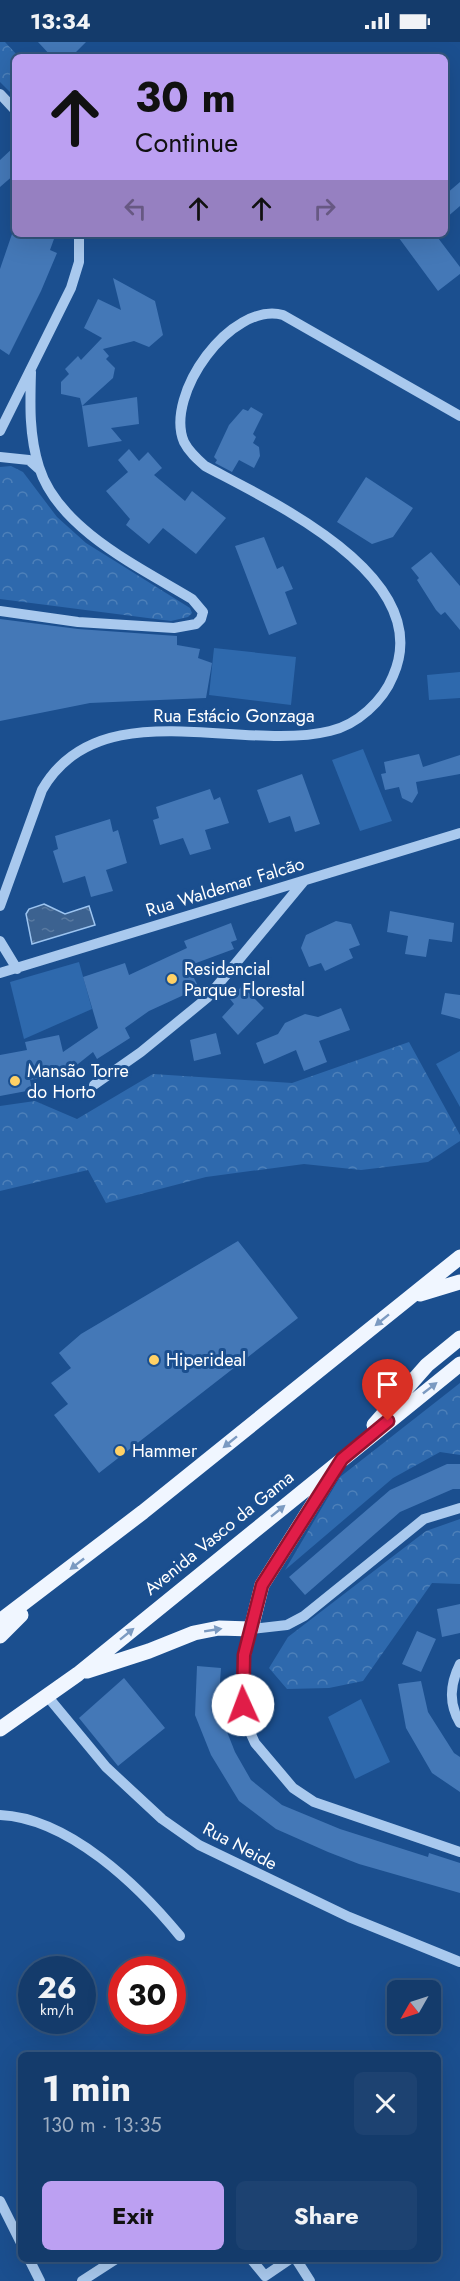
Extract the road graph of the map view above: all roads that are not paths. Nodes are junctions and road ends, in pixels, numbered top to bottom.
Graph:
1 (0, 94) edge
2 (12, 107) edge
3 (79, 237) edge
4 (31, 372) junction
5 (460, 416) edge
6 (0, 431) edge
7 (0, 456) edge
8 (40, 469) junction
9 (0, 612) edge
10 (460, 833) edge
11 (304, 880) junction
12 (0, 906) edge
13 (0, 940) edge
14 (17, 969) junction
15 (0, 974) edge
16 (94, 1086) dead end
17 (460, 1257) edge
18 (460, 1282) edge
19 (411, 1297) junction
20 (460, 1338) edge
21 (460, 1364) edge
22 (347, 1454) junction
23 (460, 1508) edge
24 (43, 1591) junction
25 (0, 1621) edge
26 (251, 1629) junction
27 (0, 1636) edge
28 (460, 1664) edge
29 (78, 1674) junction
30 (48, 1697) junction
31 (0, 1715) edge
32 (460, 1723) edge
33 (0, 1729) edge
34 (0, 1815) edge
35 (460, 1851) edge
36 (180, 1936) dead end
37 (460, 1962) edge
38 (0, 2200) edge
39 (18, 2237) edge
40 (30, 2262) edge
41 (111, 2262) edge
42 (253, 2262) edge
43 (286, 2262) edge
44 (299, 2262) edge
45 (40, 2281) edge
46 (82, 2281) edge
47 (310, 2281) edge

1 - 2 street
3 - 4 street
4 - 6 street
4 - 8 street
5 - 12 street, Rua Estácio Gonzaga
7 - 8 street
8 - 9 street
10 - 11 street, Rua Waldemar Falcão
11 - 14 street, Rua Waldemar Falcão
11 - 16 street
13 - 14 street
14 - 15 street, Rua Waldemar Falcão
17 - 19 main road
18 - 19 main road
19 -> 24 main road
20 - 22 main road
22 -> 21 main road, Avenida Vasco da Gama
22 - 26 main road
29 -> 22 main road, Avenida Vasco da Gama
23 - 26 street
24 - 25 main road
24 - 27 main road
29 -> 26 main road
26 - 35 street
28 - 32 street
29 - 30 main road, Avenida Vasco da Gama
30 - 31 main road
30 - 33 main road, Avenida Vasco da Gama
30 - 37 street, Rua Neide
34 - 36 street
38 - 39 street
40 - 45 street
41 - 46 street
42 - 43 street
44 - 47 street

